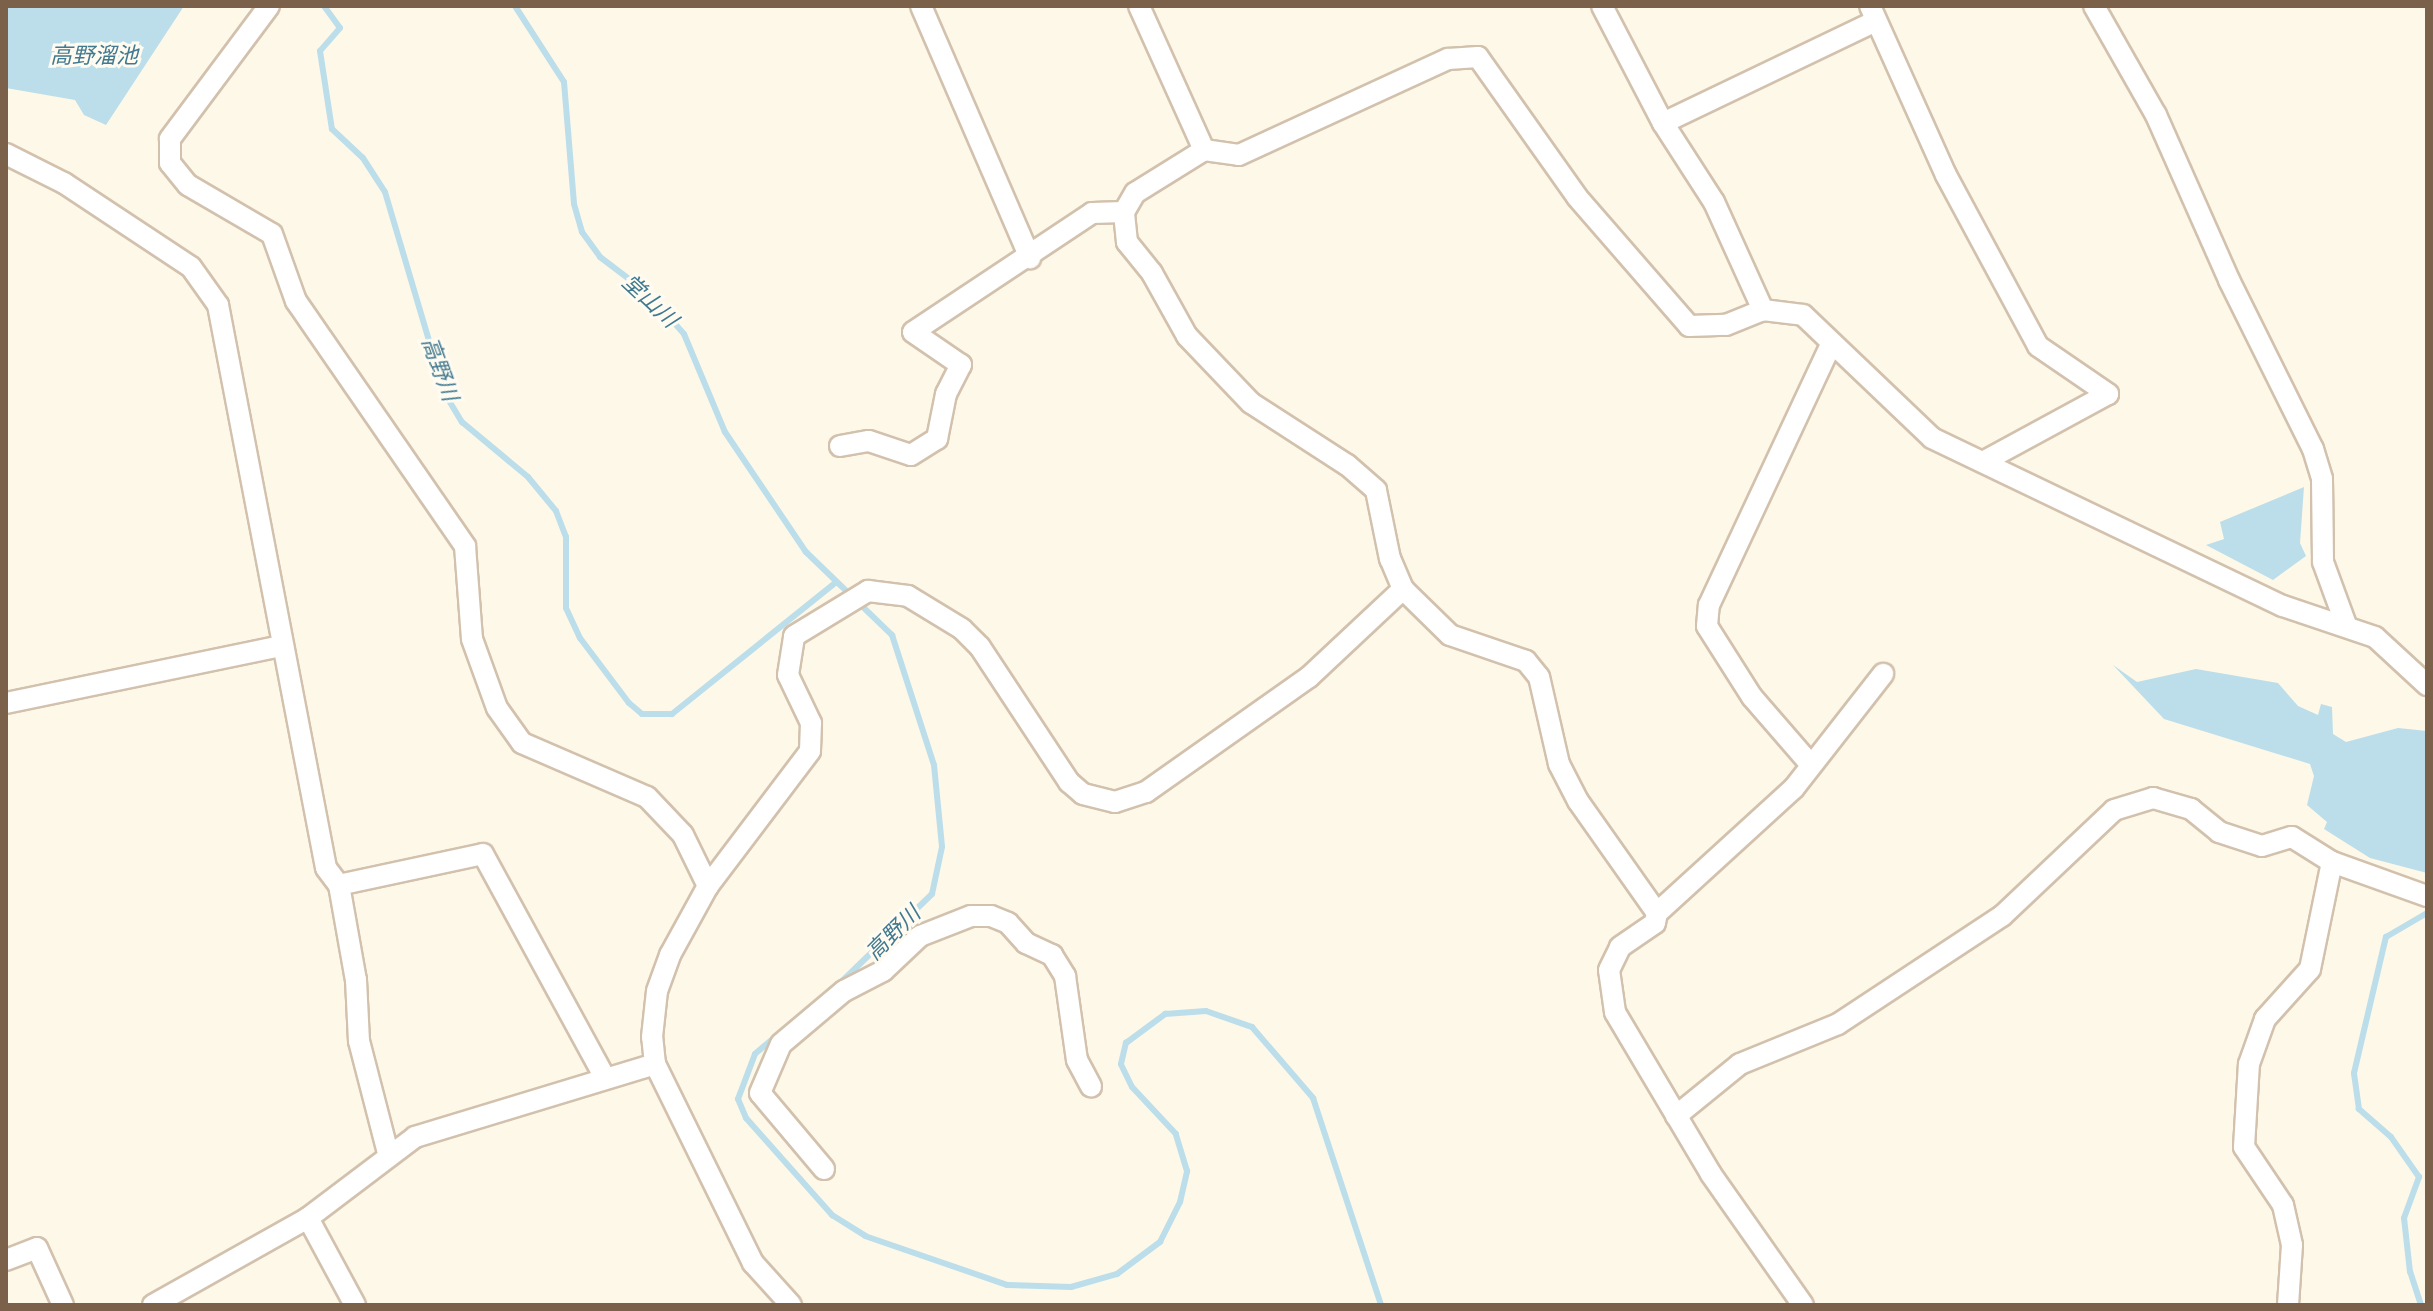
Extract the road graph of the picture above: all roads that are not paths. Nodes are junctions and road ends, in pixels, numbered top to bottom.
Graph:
1 (269, 6) edge
2 (921, 6) edge
3 (1139, 6) edge
4 (1602, 6) edge
5 (2094, 6) edge
6 (1873, 14) edge
7 (1663, 123) junction
8 (1204, 150) junction
9 (6, 154) edge
10 (1124, 212) junction
11 (1030, 258) junction
12 (1763, 310) junction
13 (1831, 345) junction
14 (840, 446) dead end
15 (1983, 462) junction
16 (1403, 589) junction
17 (2346, 625) junction
18 (282, 646) junction
19 (1883, 674) dead end
20 (2427, 685) edge
21 (6, 703) edge
22 (1811, 765) junction
23 (2332, 862) junction
24 (339, 885) junction
25 (708, 886) junction
26 (2427, 896) edge
27 (1657, 913) junction
28 (655, 1064) junction
29 (605, 1078) junction
30 (1091, 1086) dead end
31 (1676, 1116) junction
32 (388, 1153) junction
33 (824, 1169) dead end
34 (308, 1218) junction
35 (6, 1260) edge
36 (63, 1305) edge
37 (153, 1305) edge
38 (355, 1305) edge
39 (791, 1305) edge
40 (1803, 1305) edge
41 (2288, 1305) edge

1 - 25 street
2 - 11 street
3 - 8 street
4 - 7 street
5 - 17 street
6 - 7 street
6 - 15 street
7 - 12 street
8 - 10 street
8 - 12 street
9 - 18 street
10 - 11 street
10 - 16 street
11 - 14 street
12 - 13 street
13 - 15 street
13 - 22 street
15 - 17 street
16 - 25 street
16 - 27 street
17 - 20 street
18 - 21 street
18 - 24 street
19 - 22 street
22 - 27 street
23 - 26 street
23 - 31 street
23 - 41 street
24 - 29 street
24 - 32 street
25 - 28 street
27 - 31 street
28 - 29 street
28 - 39 street
29 - 32 street
30 - 33 street
31 - 40 street
32 - 34 street
34 - 37 street
34 - 38 street
35 - 36 street

